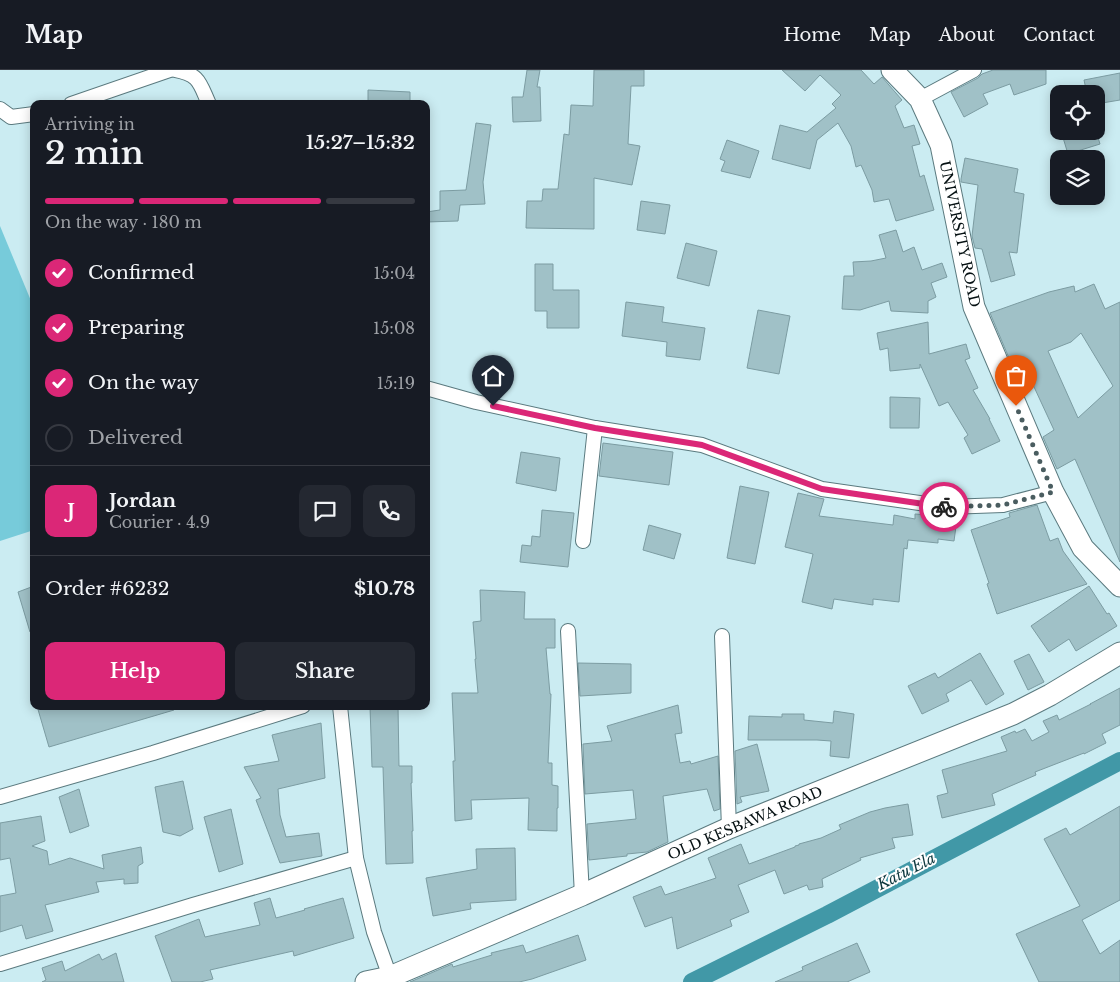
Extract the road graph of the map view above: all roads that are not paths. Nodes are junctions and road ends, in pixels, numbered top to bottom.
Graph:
1 (170, 70) edge
2 (175, 70) edge
3 (892, 70) edge
4 (974, 70) edge
5 (920, 99) junction
6 (83, 100) edge
7 (207, 100) edge
8 (0, 110) edge
9 (30, 115) edge
10 (430, 389) edge
11 (595, 428) junction
12 (1053, 492) junction
13 (583, 541) dead end
14 (1120, 586) edge
15 (568, 630) dead end
16 (722, 636) dead end
17 (1120, 654) edge
18 (290, 710) edge
19 (340, 710) edge
20 (0, 798) edge
21 (729, 828) junction
22 (356, 858) junction
23 (582, 895) junction
24 (0, 964) edge
25 (390, 977) junction
26 (366, 982) edge

1 - 6 street
2 - 7 street
3 - 5 main road, UNIVERSITY ROAD
4 - 5 street
5 - 12 main road, UNIVERSITY ROAD
8 - 9 street
10 - 11 street
11 - 12 street
11 - 13 street
12 - 14 main road, UNIVERSITY ROAD
15 - 23 street
16 - 21 street
17 - 21 main road, OLD KESBAWA ROAD
18 - 20 street
19 - 22 street
21 - 23 main road, OLD KESBAWA ROAD
22 - 24 street
22 - 25 street
23 - 25 main road, OLD KESBAWA ROAD
25 - 26 main road, OLD KESBAWA ROAD

